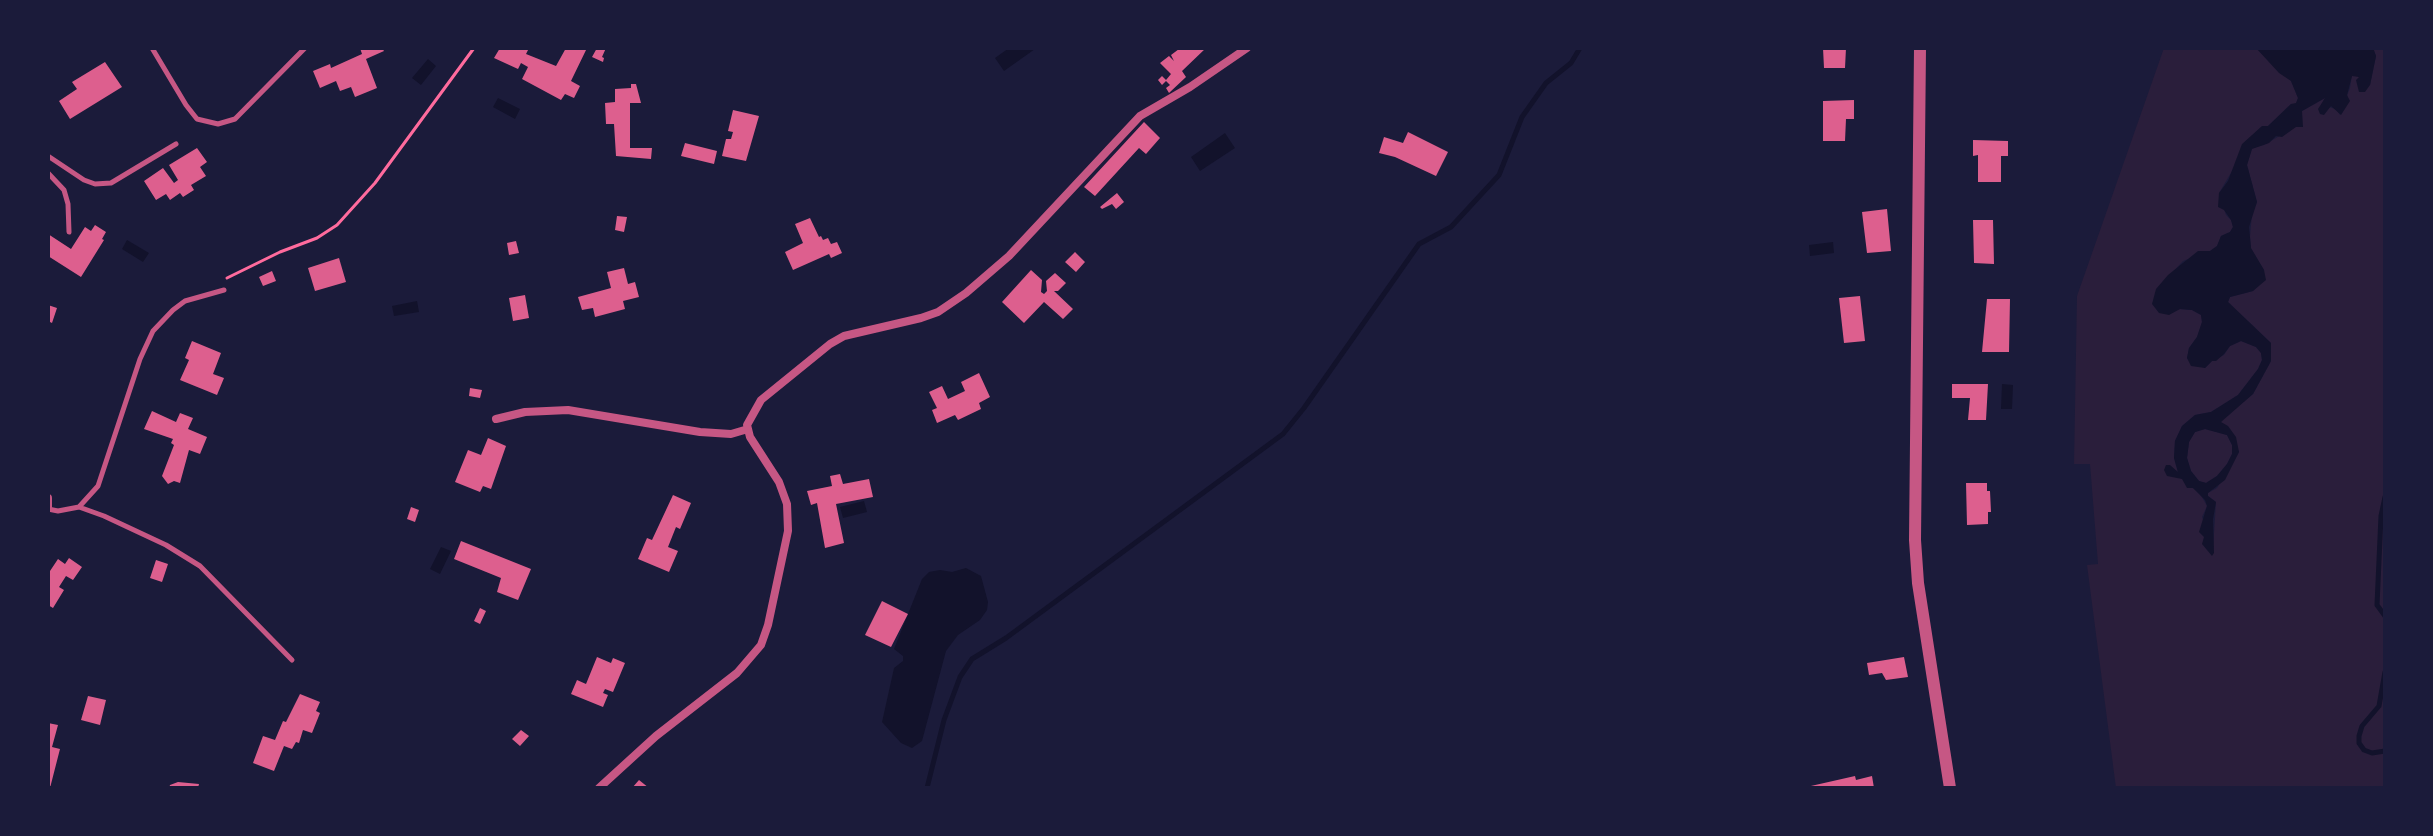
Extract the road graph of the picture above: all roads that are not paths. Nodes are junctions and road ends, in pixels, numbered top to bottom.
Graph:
1 (152, 48) edge
2 (305, 48) edge
3 (1247, 48) edge
4 (1920, 48) edge
5 (176, 144) dead end
6 (48, 156) edge
7 (48, 173) edge
8 (69, 232) dead end
9 (224, 290) dead end
10 (496, 419) dead end
11 (748, 429) junction
12 (48, 498) edge
13 (79, 507) junction
14 (48, 508) edge
15 (292, 660) dead end
16 (599, 788) edge
17 (1950, 788) edge

1 - 2 lane
3 - 11 street
4 - 17 street
5 - 6 lane
7 - 8 lane
9 - 13 lane
10 - 11 street
11 - 16 street
12 - 14 street
13 - 14 lane
13 - 15 lane

